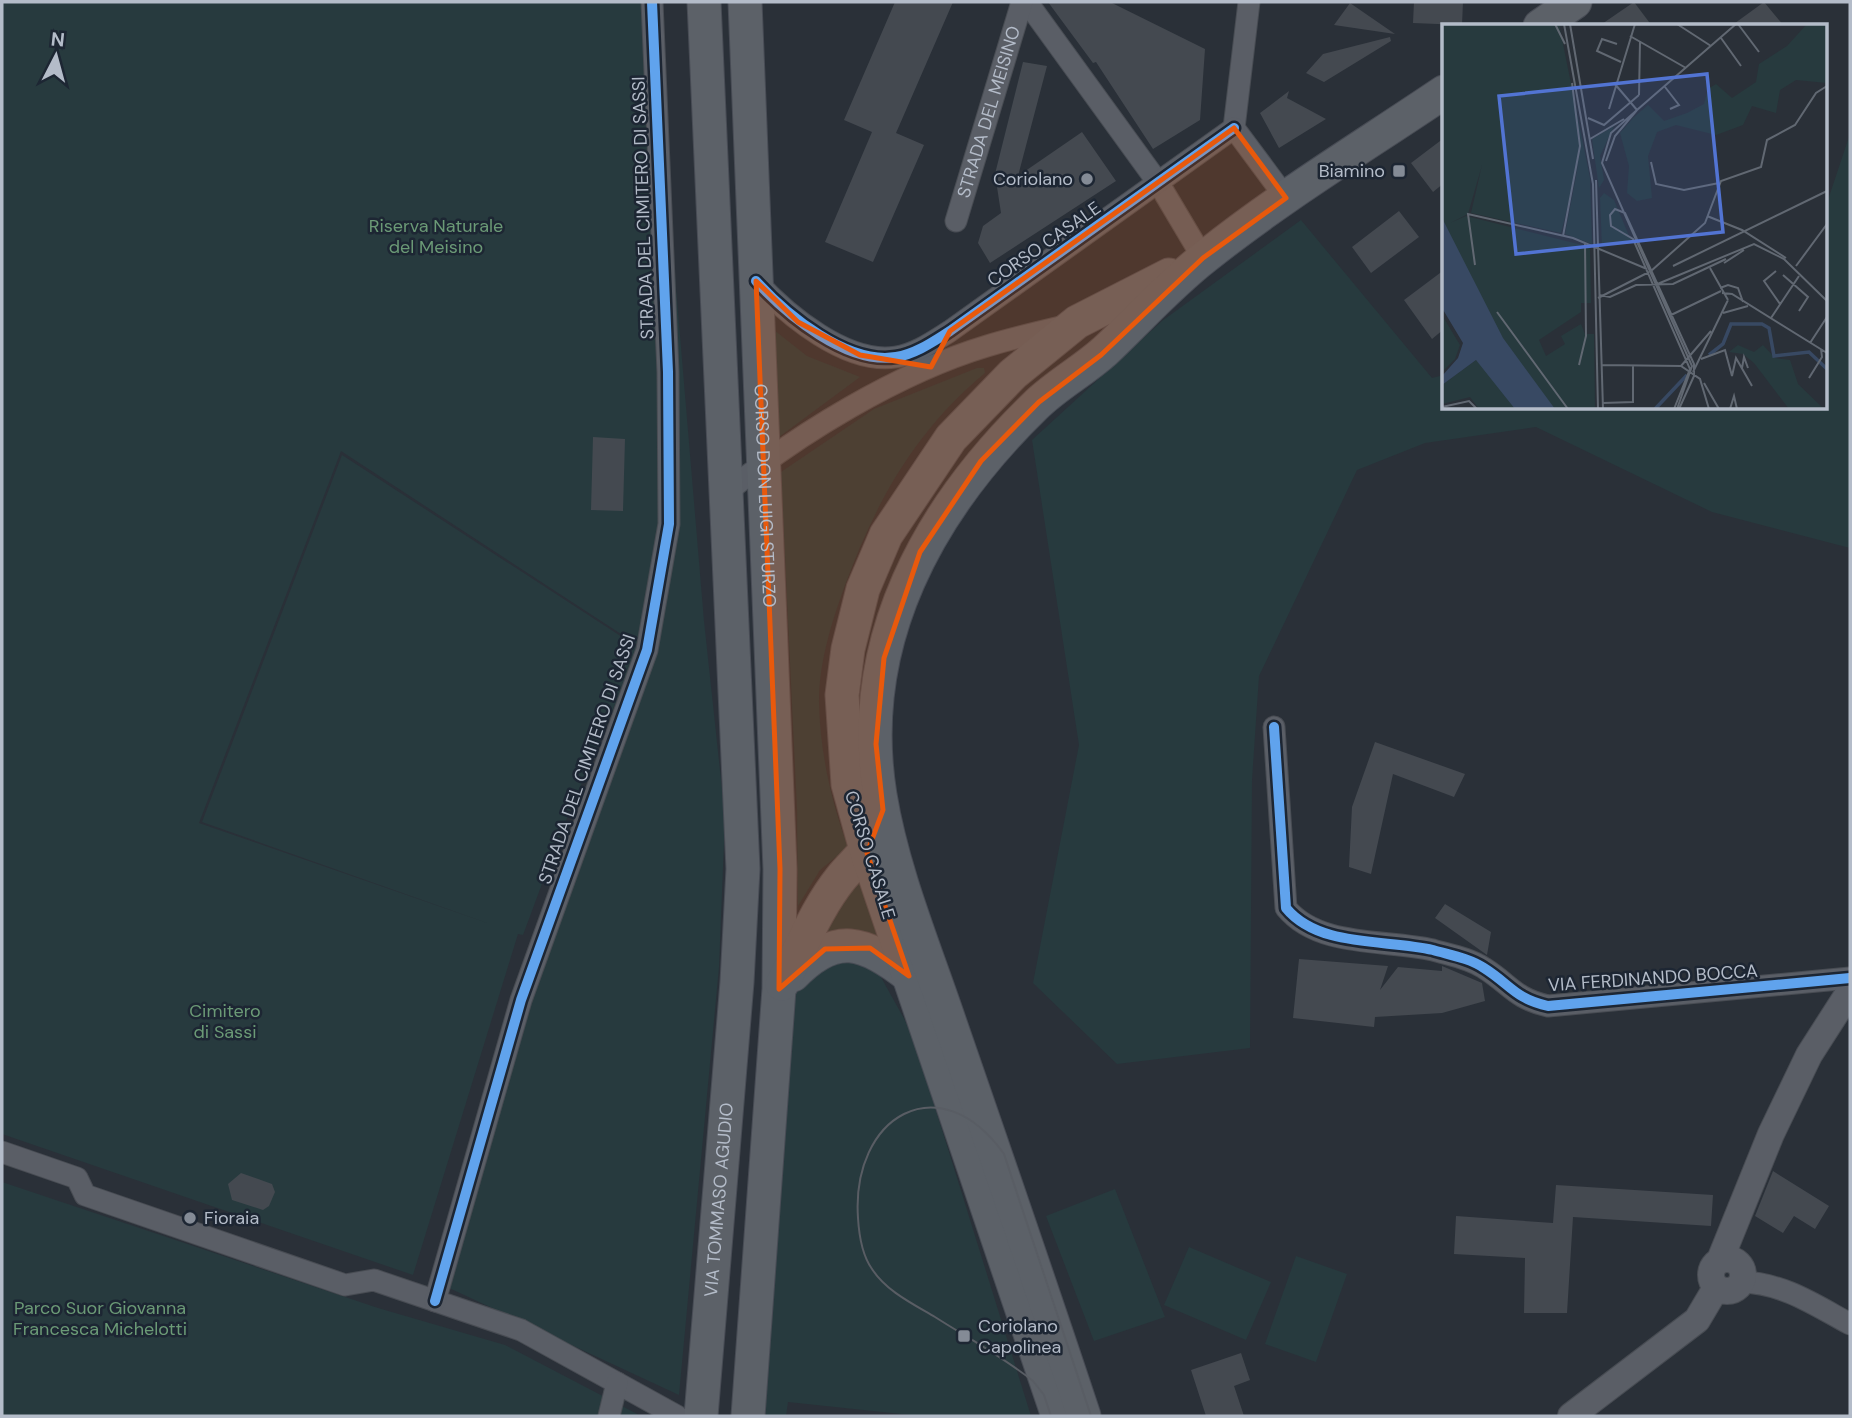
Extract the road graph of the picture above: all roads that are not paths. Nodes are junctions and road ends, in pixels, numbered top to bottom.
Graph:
1 (652, 2) edge
2 (704, 2) edge
3 (745, 2) edge
4 (1024, 2) edge
5 (1249, 2) edge
6 (1575, 2) edge
7 (1543, 24) edge
8 (1442, 93) edge
9 (1234, 128) junction
10 (1159, 184) junction
11 (1286, 198) junction
12 (956, 221) dead end
13 (1203, 258) junction
14 (756, 281) junction
15 (1077, 322) junction
16 (950, 331) junction
17 (897, 357) junction
18 (931, 367) junction
19 (764, 462) junction
20 (727, 492) junction
21 (1274, 727) dead end
22 (883, 810) junction
23 (867, 853) junction
24 (909, 976) junction
25 (1850, 978) edge
26 (737, 982) joint
27 (779, 989) junction
28 (1850, 991) edge
29 (2, 1152) edge
30 (1720, 1260) junction
31 (1742, 1282) junction
32 (1716, 1288) junction
33 (435, 1301) junction
34 (1850, 1324) edge
35 (617, 1383) junction
36 (609, 1416) edge
37 (677, 1416) edge
38 (701, 1416) edge
39 (748, 1416) edge
40 (1058, 1416) edge
41 (1084, 1416) edge
42 (1571, 1416) edge

1 - 33 street, STRADA DEL CIMITERO DI SASSI
2 - 20 main road, CORSO DON LUIGI STURZO
3 - 14 main road, CORSO DON LUIGI STURZO
4 - 10 street
4 - 12 street, STRADA DEL MEISINO
5 - 9 street
6 - 7 main road
8 - 11 main road, CORSO CASALE
9 - 10 street, CORSO CASALE
9 - 11 street
10 - 13 street
10 - 16 street, CORSO CASALE
11 - 13 main road, CORSO CASALE
13 - 15 main road, CORSO CASALE
13 - 22 main road, CORSO CASALE
14 - 17 street, CORSO CASALE
14 - 19 main road, CORSO DON LUIGI STURZO
15 - 18 street
15 - 23 main road, CORSO CASALE
16 - 17 street, CORSO CASALE
16 - 18 street, CORSO CASALE
17 - 18 street
18 - 19 street
19 - 20 street
19 - 27 main road, CORSO DON LUIGI STURZO
20 - 26 main road, CORSO DON LUIGI STURZO
21 - 25 street, VIA FERDINANDO BOCCA
22 - 23 main road
22 - 41 main road, CORSO CASALE
23 - 24 main road, CORSO CASALE
23 - 27 main road
24 - 27 main road
24 - 40 main road, CORSO CASALE
26 - 38 main road, VIA TOMMASO AGUDIO
27 - 39 main road
28 - 30 street
29 - 33 street
30 - 31 street
30 - 32 street
31 - 32 street
31 - 34 street
32 - 42 street
33 - 35 street
35 - 36 street
35 - 37 street

